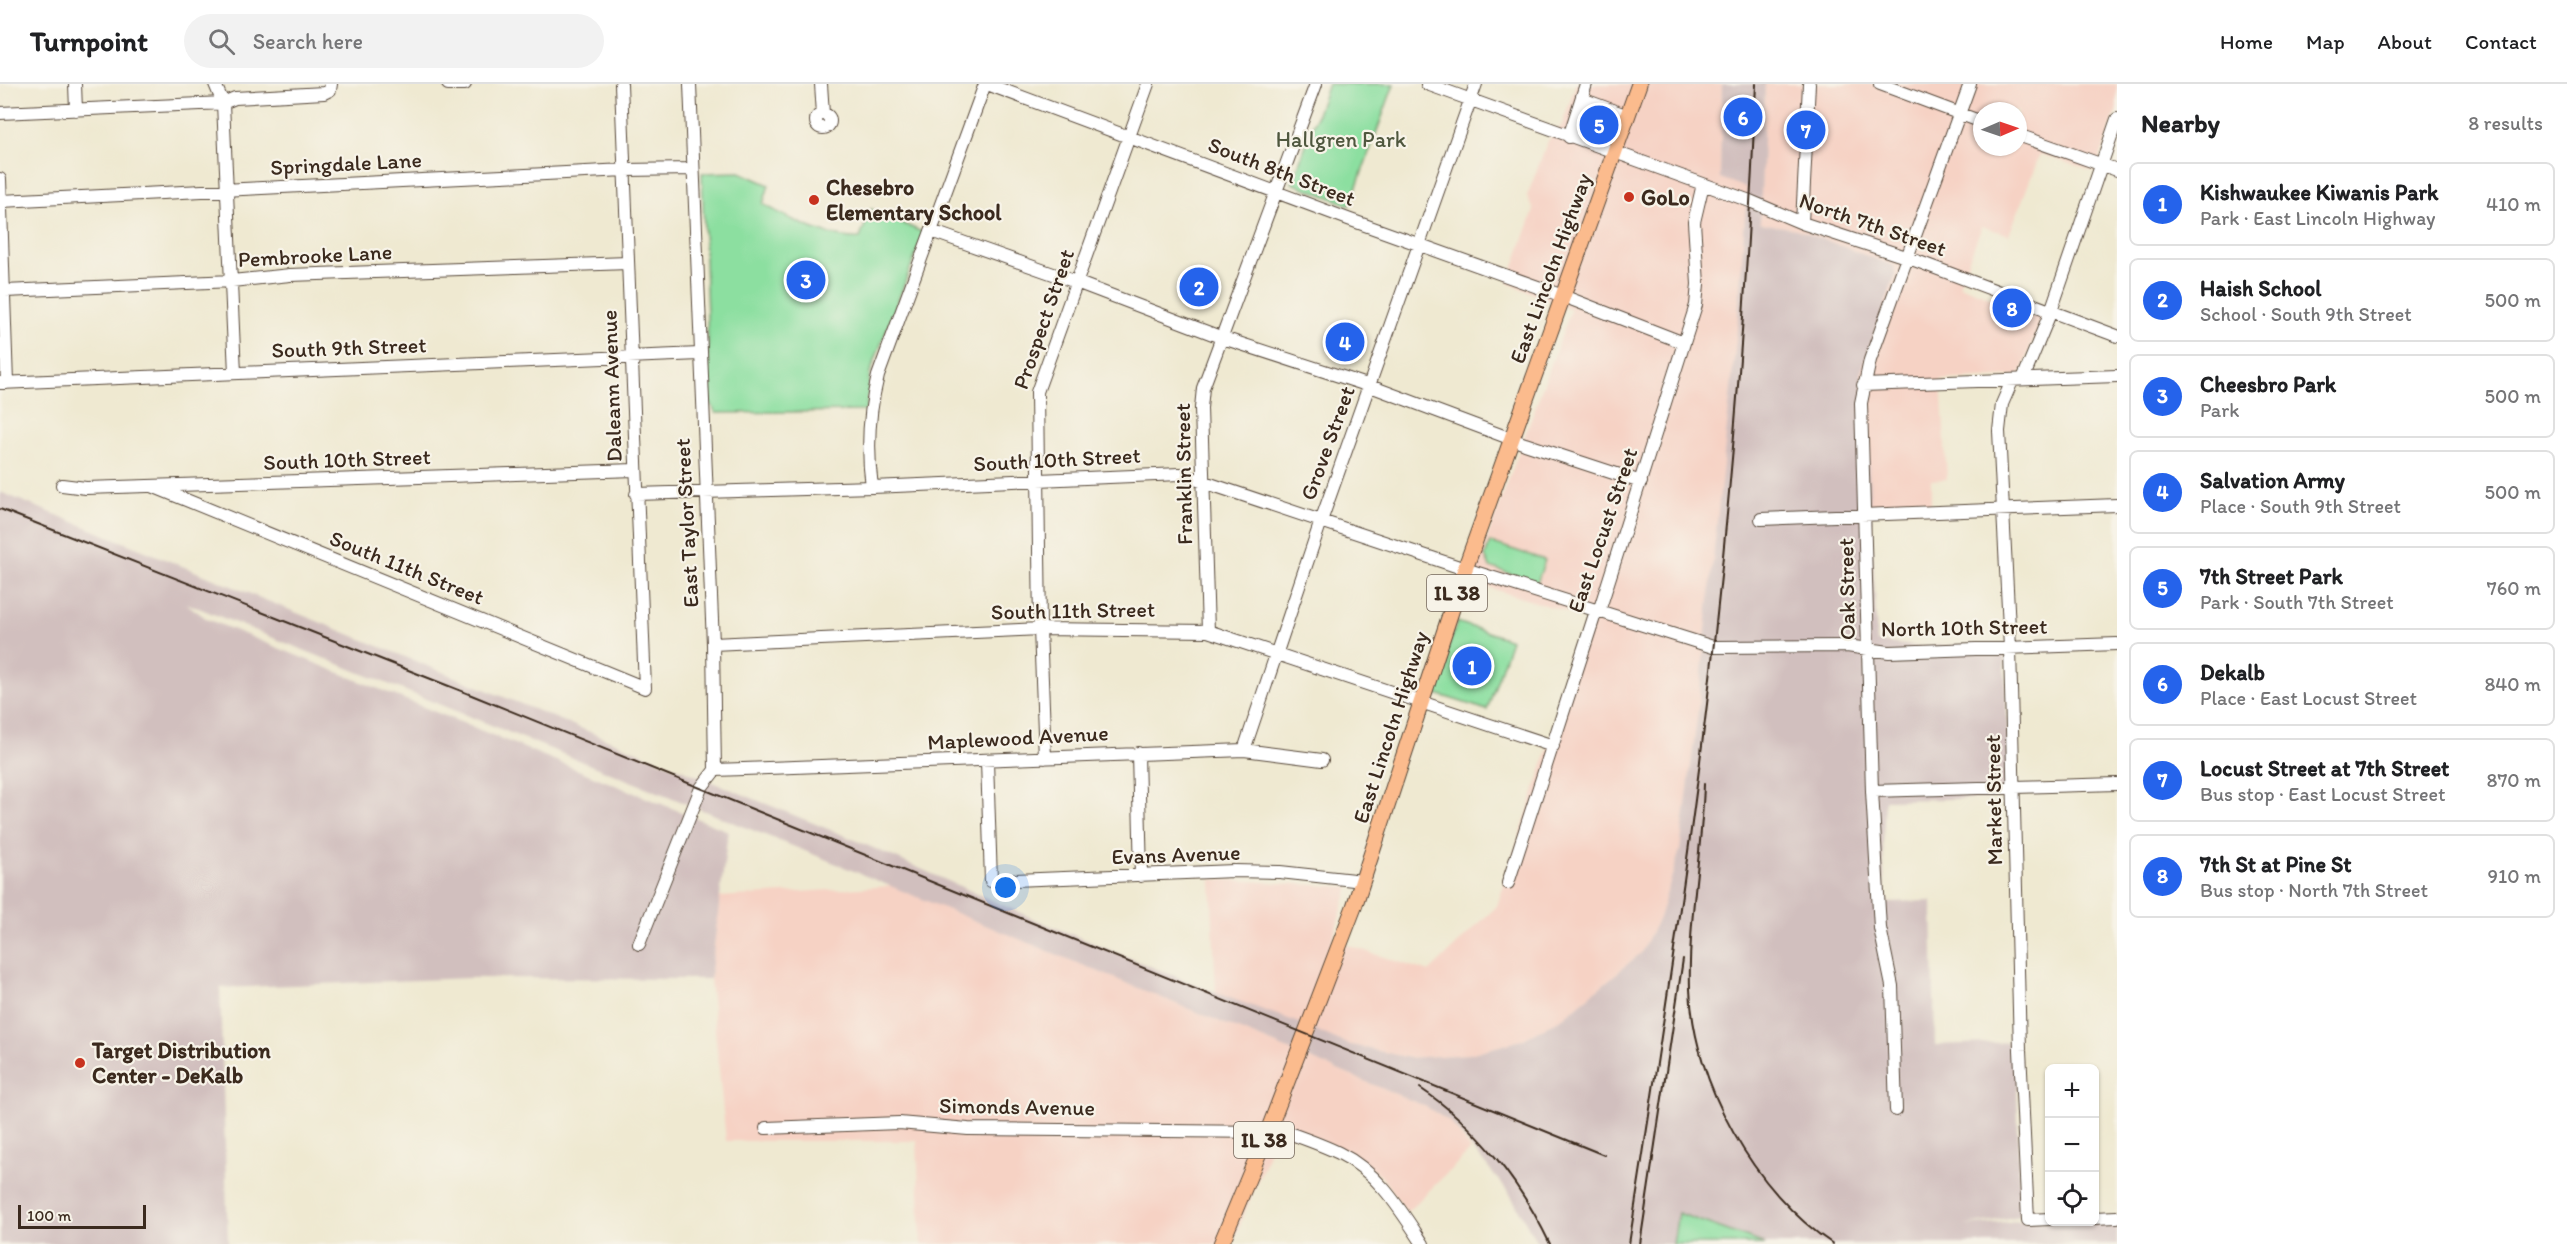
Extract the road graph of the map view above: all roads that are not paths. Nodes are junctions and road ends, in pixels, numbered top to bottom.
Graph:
1 (75, 84) edge
2 (215, 84) edge
3 (331, 84) edge
4 (448, 84) edge
5 (465, 84) edge
6 (621, 84) edge
7 (690, 84) edge
8 (821, 84) edge
9 (986, 84) edge
10 (1148, 84) edge
11 (1316, 84) edge
12 (1427, 84) edge
13 (1476, 84) edge
14 (1586, 84) edge
15 (1639, 84) edge
16 (1809, 84) edge
17 (1880, 84) edge
18 (1970, 84) edge
19 (1582, 99) junction
20 (1470, 100) junction
21 (223, 103) junction
22 (76, 110) junction
23 (0, 113) edge
24 (823, 114) dead end
25 (1959, 114) junction
26 (1628, 116) junction
27 (2117, 118) edge
28 (1973, 119) edge
29 (1130, 136) junction
30 (1569, 137) junction
31 (2027, 138) edge
32 (1616, 152) junction
33 (2101, 164) junction
34 (693, 169) junction
35 (625, 170) junction
36 (2117, 170) edge
37 (0, 179) edge
38 (1703, 184) junction
39 (228, 189) junction
40 (1276, 192) junction
41 (1, 201) edge
42 (1802, 223) junction
43 (931, 231) junction
44 (1418, 244) junction
45 (1906, 257) junction
46 (628, 263) junction
47 (232, 281) junction
48 (1076, 282) junction
49 (4, 291) junction
50 (1563, 296) junction
51 (2051, 311) junction
52 (2117, 336) edge
53 (1223, 338) junction
54 (1684, 343) junction
55 (699, 354) junction
56 (630, 357) junction
57 (235, 373) junction
58 (2117, 376) edge
59 (2018, 380) junction
60 (4, 383) edge
61 (1863, 385) junction
62 (1370, 386) junction
63 (1513, 440) junction
64 (634, 470) junction
65 (1038, 481) junction
66 (1204, 481) junction
67 (1641, 482) junction
68 (62, 486) dead end
69 (152, 486) junction
70 (872, 488) junction
71 (707, 491) junction
72 (636, 494) junction
73 (2117, 506) edge
74 (2002, 510) junction
75 (1866, 514) junction
76 (1761, 519) dead end
77 (1321, 522) junction
78 (1465, 569) junction
79 (1596, 611) junction
80 (1040, 629) junction
81 (1208, 631) junction
82 (713, 644) junction
83 (2117, 644) edge
84 (2010, 648) junction
85 (1869, 649) junction
86 (1276, 654) junction
87 (645, 688) joint
88 (1422, 703) junction
89 (1553, 746) junction
90 (1244, 750) junction
91 (1138, 753) junction
92 (1045, 758) junction
93 (987, 760) junction
94 (1322, 760) dead end
95 (715, 770) junction
96 (2117, 784) edge
97 (2015, 787) junction
98 (1872, 791) junction
99 (1141, 876) junction
100 (1363, 881) junction
101 (1508, 883) dead end
102 (639, 944) dead end
103 (1896, 1110) dead end
104 (766, 1128) dead end
105 (1269, 1129) junction
106 (2117, 1217) edge
107 (2099, 1218) edge
108 (2045, 1219) edge
109 (1221, 1244) edge
110 (1423, 1244) edge

1 - 22 street
2 - 21 street
3 - 21 street
4 - 5 street
6 - 35 street, Daleann Avenue
7 - 34 street, East Taylor Street
8 - 24 street
9 - 29 street, South 8th Street
9 - 43 street
10 - 29 street, Prospect Street
11 - 40 street, Franklin Street
12 - 20 street, North 7th Street
13 - 20 street, Grove Street
14 - 19 street
15 - 26 main road, East Lincoln Highway / IL 38
16 - 42 street
17 - 25 street
18 - 25 street, Oak Street
19 - 26 street
19 - 30 street
20 - 30 street, North 7th Street
20 - 44 street, Grove Street
21 - 22 street
21 - 39 street
22 - 23 street
25 - 28 street
25 - 45 street, Oak Street
26 - 32 main road, East Lincoln Highway / IL 38
27 - 33 street, Market Street
29 - 40 street, South 8th Street
29 - 48 street, Prospect Street
30 - 32 street, North 7th Street
31 - 33 street
32 - 38 street, North 7th Street
32 - 50 main road, East Lincoln Highway / IL 38
33 - 36 street
33 - 51 street, Market Street
34 - 35 street, Springdale Lane
34 - 55 street, East Taylor Street
35 - 39 street, Springdale Lane
35 - 46 street, Daleann Avenue
37 - 41 street
38 - 42 street, North 7th Street
38 - 54 street, East Locust Street
39 - 41 street, Springdale Lane
39 - 47 street
40 - 44 street, South 8th Street
40 - 53 street, Franklin Street
41 - 49 street
42 - 45 street, North 7th Street
43 - 48 street
43 - 70 street
44 - 50 street, South 8th Street
44 - 62 street, Grove Street
45 - 51 street, North 7th Street
45 - 61 street, Oak Street
46 - 47 street, Pembrooke Lane
46 - 56 street, Daleann Avenue
47 - 49 street, Pembrooke Lane
47 - 57 street
48 - 53 street
48 - 65 street, Prospect Street
49 - 60 street
50 - 54 street, South 8th Street
50 - 63 main road, East Lincoln Highway / IL 38
51 - 52 street, North 7th Street
51 - 59 street, Market Street
53 - 62 street
53 - 66 street, Franklin Street
54 - 67 street, East Locust Street
55 - 56 street, South 9th Street
55 - 71 street, East Taylor Street
56 - 57 street, South 9th Street
56 - 64 street, Daleann Avenue
57 - 60 street, South 9th Street
58 - 59 street
59 - 61 street
59 - 74 street, Market Street
61 - 75 street, Oak Street
62 - 63 street
62 - 77 street, Grove Street
63 - 67 street
63 - 78 main road, East Lincoln Highway / IL 38
64 - 69 street, South 10th Street
64 - 72 street, Daleann Avenue
65 - 66 street, South 10th Street
65 - 70 street, South 10th Street
65 - 80 street, Prospect Street
66 - 77 street, South 10th Street
66 - 81 street, Franklin Street
67 - 79 street, East Locust Street
68 - 69 street, South 10th Street
69 - 87 street, South 11th Street
70 - 71 street, South 10th Street
71 - 72 street, South 10th Street
71 - 82 street, East Taylor Street
72 - 87 street, Daleann Avenue
73 - 74 street
74 - 75 street
74 - 84 street, Market Street
75 - 76 street
75 - 85 street, Oak Street
77 - 78 street, South 10th Street
77 - 86 street, Grove Street
78 - 79 street, North 10th Street
78 - 88 main road, East Lincoln Highway / IL 38
79 - 85 street, North 10th Street
79 - 89 street, East Locust Street
80 - 81 street, South 11th Street
80 - 82 street, South 11th Street
80 - 92 street, Prospect Street
81 - 86 street, South 11th Street
82 - 95 street, East Taylor Street
83 - 84 street, North 10th Street
84 - 85 street, North 10th Street
84 - 97 street, Market Street
85 - 98 street, Oak Street
86 - 88 street, South 11th Street
86 - 90 street, Grove Street
88 - 89 street, South 11th Street
88 - 100 main road, East Lincoln Highway / IL 38
89 - 101 street, East Locust Street
90 - 91 street, Maplewood Avenue
90 - 94 street, Maplewood Avenue
91 - 92 street, Maplewood Avenue
91 - 99 street
92 - 93 street, Maplewood Avenue
93 - 95 street, Maplewood Avenue
93 - 99 street, Evans Avenue
95 - 102 street
96 - 97 street
97 - 98 street
97 - 108 street, Market Street
98 - 103 street, Oak Street
99 - 100 street, Evans Avenue
100 - 105 main road, East Lincoln Highway / IL 38
104 - 105 street, Simonds Avenue
105 - 109 main road, East Lincoln Highway / IL 38
105 - 110 street
106 - 107 street

